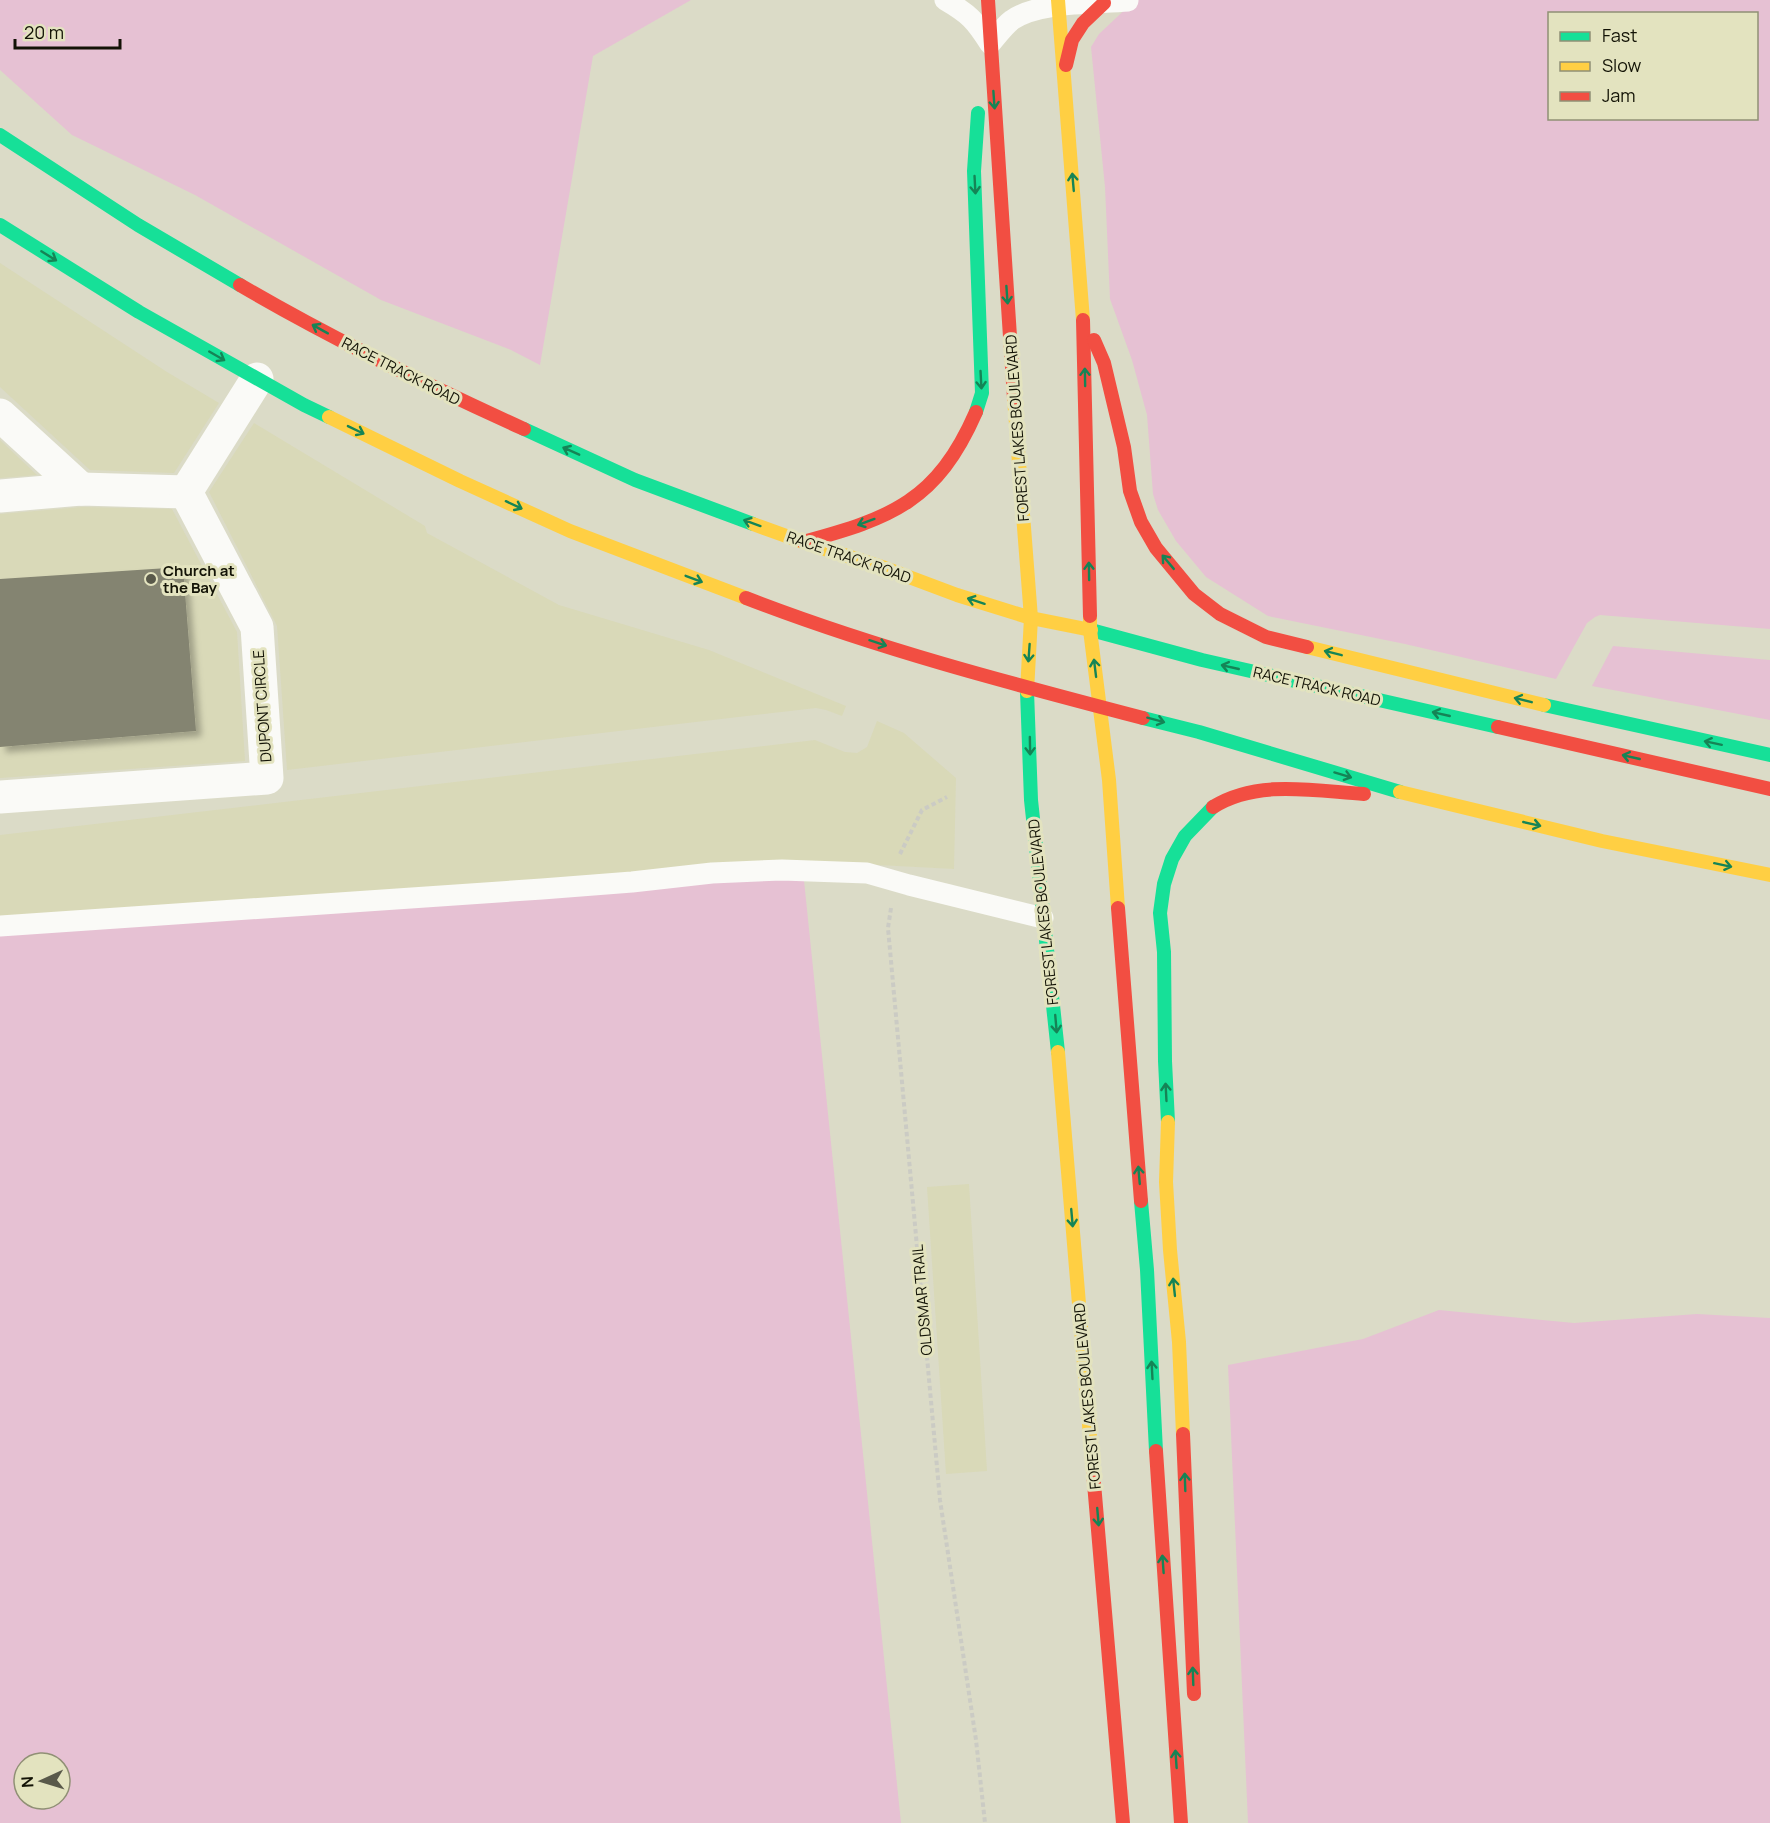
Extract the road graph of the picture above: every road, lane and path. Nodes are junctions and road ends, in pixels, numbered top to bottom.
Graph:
1 (945, 0) edge
2 (988, 0) edge
3 (1128, 1) edge
4 (1077, 3) edge
5 (990, 44) junction
6 (1064, 76) junction
7 (0, 135) edge
8 (0, 225) edge
9 (1083, 317) junction
10 (258, 379) junction
11 (0, 415) edge
12 (81, 489) junction
13 (186, 492) junction
14 (0, 496) edge
15 (803, 542) junction
16 (1031, 618) junction
17 (1090, 630) junction
18 (1027, 688) junction
19 (1100, 706) junction
20 (1770, 755) edge
21 (1770, 789) edge
22 (0, 797) edge
23 (947, 797) dead end
24 (1422, 798) junction
25 (1770, 875) edge
26 (894, 881) junction
27 (1043, 918) junction
28 (0, 926) edge
29 (1194, 1710) dead end
30 (1190, 1774) dead end
31 (1180, 1820) edge
32 (985, 1823) edge
33 (1123, 1823) edge

1 - 5 lane
2 - 5 main road, FOREST LAKES BOULEVARD
3 - 4 lane
4 - 5 lane
4 - 6 main road
4 - 6 main road
5 -> 15 main road
5 -> 16 main road, FOREST LAKES BOULEVARD
9 -> 6 main road
15 -> 7 main road, RACE TRACK ROAD
8 -> 10 main road
17 -> 9 main road
20 -> 9 main road
10 - 13 street
10 -> 18 main road
11 - 12 street
12 - 13 street
12 - 14 street
13 - 22 street, DUPONT CIRCLE
16 -> 15 main road, RACE TRACK ROAD
16 - 17 main road, RACE TRACK ROAD
16 -> 18 main road, FOREST LAKES BOULEVARD
19 -> 17 main road
21 -> 17 main road, RACE TRACK ROAD
18 - 19 main road
18 -> 27 main road, FOREST LAKES BOULEVARD
19 -> 24 main road
31 -> 19 main road
23 - 26 path, OLDSMAR TRAIL
24 -> 25 main road
29 -> 24 main road
26 - 27 lane
26 - 28 lane
26 - 32 path, OLDSMAR TRAIL
27 -> 33 main road, FOREST LAKES BOULEVARD
30 - 31 main road

